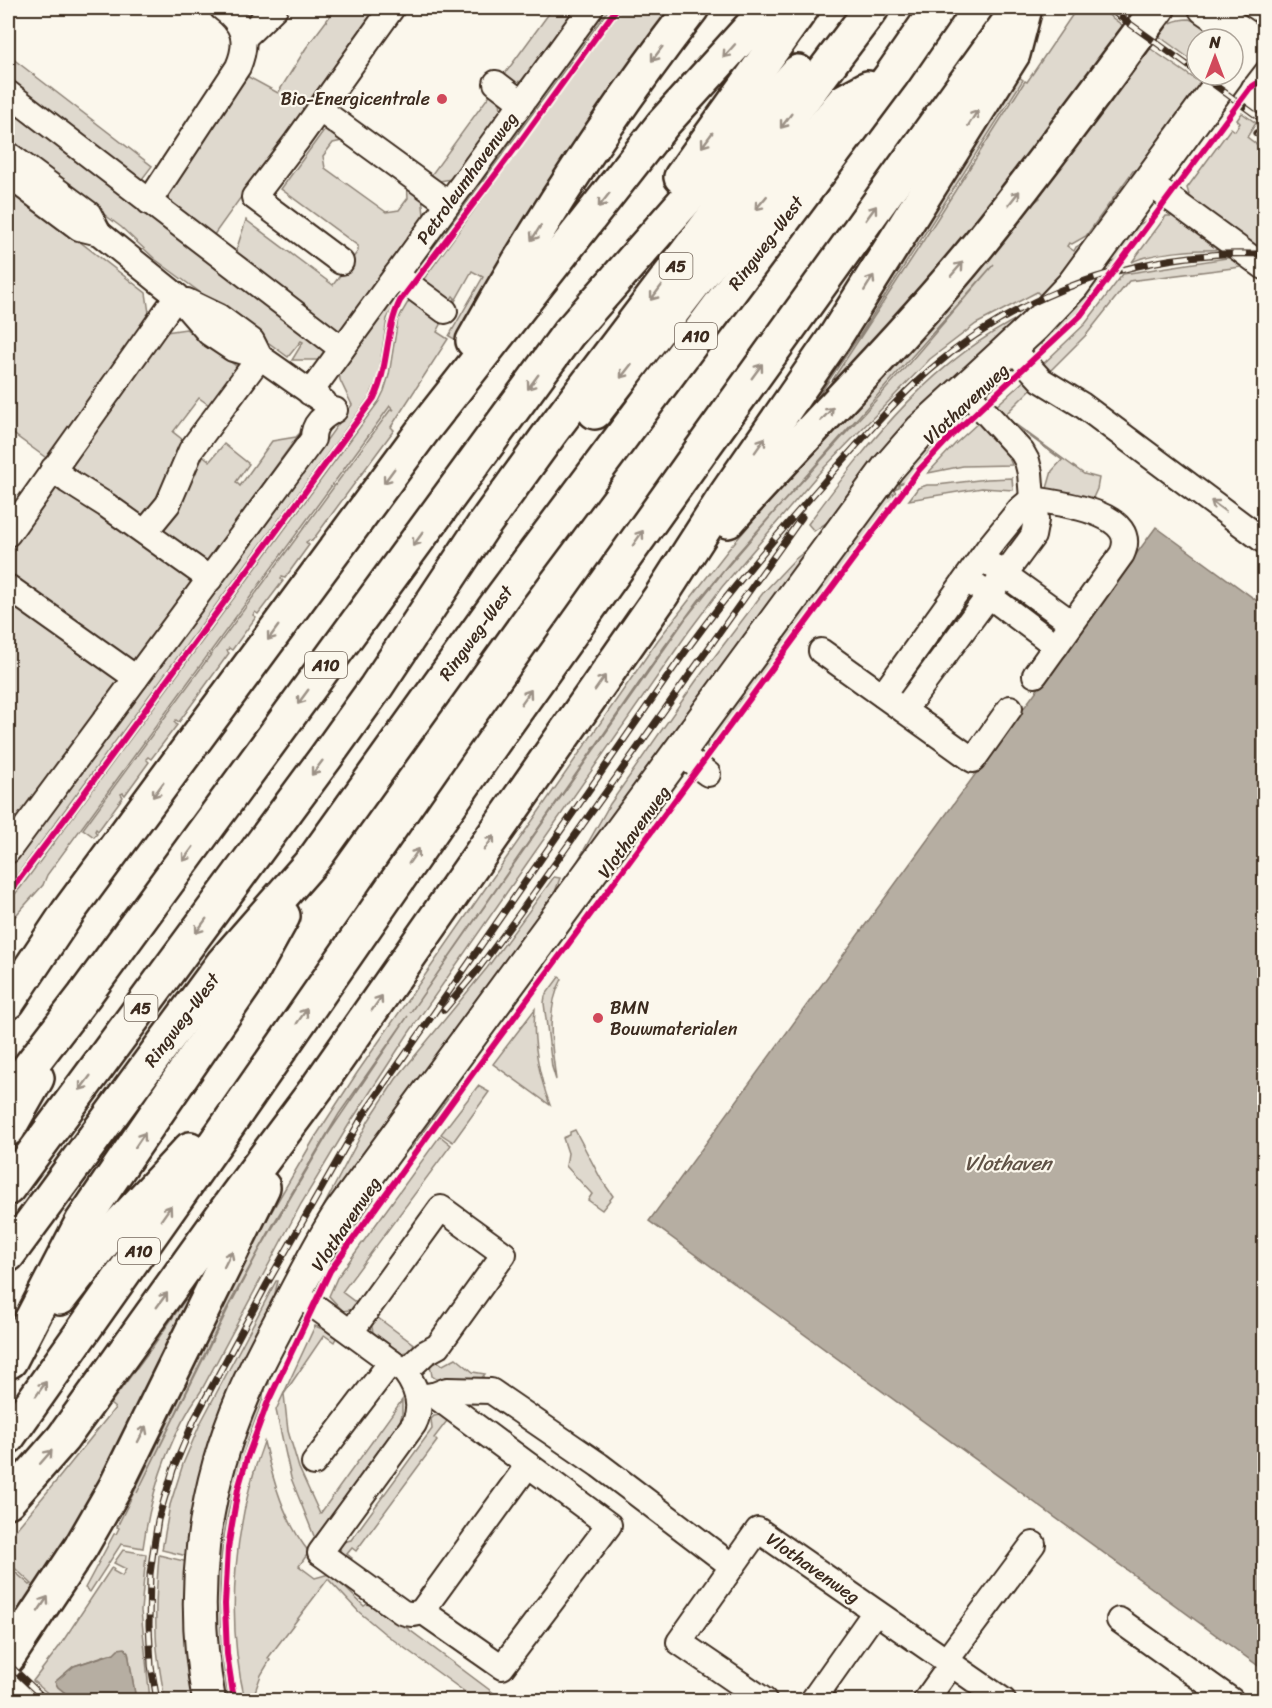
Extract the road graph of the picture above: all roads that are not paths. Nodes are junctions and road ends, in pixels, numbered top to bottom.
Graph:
1 (222, 8) edge
2 (275, 8) edge
3 (392, 8) edge
4 (591, 8) edge
5 (692, 8) edge
6 (768, 8) edge
7 (802, 8) edge
8 (855, 8) edge
9 (873, 8) edge
10 (938, 8) edge
11 (1020, 8) edge
12 (1025, 8) edge
13 (1158, 8) edge
14 (1205, 8) edge
15 (244, 38) junction
16 (1259, 45) edge
17 (1004, 48) junction
18 (1245, 57) edge
19 (891, 76) junction
20 (496, 83) dead end
21 (1218, 87) edge
22 (8, 93) edge
23 (522, 103) junction
24 (319, 109) junction
25 (8, 154) edge
26 (8, 175) edge
27 (1149, 183) junction
28 (149, 201) junction
29 (448, 203) junction
30 (99, 233) junction
31 (341, 262) dead end
32 (1264, 267) edge
33 (396, 275) junction
34 (177, 296) junction
35 (445, 311) dead end
36 (568, 334) junction
37 (1011, 347) junction
38 (260, 357) junction
39 (336, 357) junction
40 (965, 390) junction
41 (310, 393) junction
42 (424, 429) junction
43 (53, 470) junction
44 (1032, 499) junction
45 (145, 532) junction
46 (8, 534) edge
47 (1264, 541) edge
48 (981, 558) junction
49 (1005, 575) junction
50 (210, 579) junction
51 (966, 579) junction
52 (8, 587) edge
53 (661, 596) junction
54 (989, 596) junction
55 (1072, 623) junction
56 (1056, 646) junction
57 (821, 651) dead end
58 (1035, 675) dead end
59 (136, 678) junction
60 (376, 687) junction
61 (883, 695) junction
62 (1010, 708) dead end
63 (904, 710) junction
64 (678, 752) junction
65 (708, 774) dead end
66 (8, 851) edge
67 (315, 858) junction
68 (68, 912) junction
69 (8, 972) edge
70 (84, 996) junction
71 (8, 1002) edge
72 (269, 1064) junction
73 (319, 1085) junction
74 (8, 1095) edge
75 (8, 1129) edge
76 (8, 1188) edge
77 (8, 1255) edge
78 (295, 1293) junction
79 (351, 1332) junction
80 (9, 1363) edge
81 (398, 1367) junction
82 (426, 1396) junction
83 (8, 1437) edge
84 (314, 1463) dead end
85 (528, 1465) junction
86 (8, 1501) edge
87 (1033, 1544) dead end
88 (732, 1566) junction
89 (422, 1611) junction
90 (875, 1612) junction
91 (1119, 1620) dead end
92 (8, 1657) edge
93 (949, 1663) junction
94 (209, 1701) edge
95 (764, 1701) edge
96 (813, 1701) edge
97 (926, 1701) edge
98 (1003, 1701) edge
99 (1231, 1701) edge

1 - 15 street
2 - 15 street
3 - 24 street
4 - 23 street, Petroleumhavenweg
5 -> 42 highway
6 -> 42 highway
7 -> 36 highway, A10
8 - 36 highway, A10
9 -> 60 highway, A5
10 - 19 highway, Ringweg-West / A10
11 - 17 highway, A10
12 - 17 highway, A10
53 -> 13 highway, A10
14 - 16 main road
15 - 28 street
16 - 18 main road
53 -> 17 highway, A10
72 -> 17 highway, A10
19 -> 60 highway, A10
19 - 67 highway, Ringweg-West / A10
20 - 23 street
21 - 27 main road, Vlothavenweg
22 - 28 street
23 - 29 street, Petroleumhavenweg
24 - 29 street
24 - 31 street
25 - 30 street
26 - 30 street
27 - 32 street
27 - 37 main road, Vlothavenweg
28 - 39 street
29 - 33 street, Petroleumhavenweg
30 - 34 street
33 - 35 street
33 - 39 street, Petroleumhavenweg
34 - 38 street
34 - 43 street
36 -> 70 highway, A10
37 - 40 main road, Vlothavenweg
47 -> 37 street
38 - 41 street
38 - 45 street
39 - 41 street, Petroleumhavenweg
40 - 44 street
40 - 64 main road, Vlothavenweg
41 - 50 street
42 -> 68 highway
43 - 45 street
43 - 46 street
44 - 48 street
44 - 49 street
44 - 55 street
45 - 50 street
48 - 49 street
48 - 51 street
49 - 54 street
49 - 55 street
50 - 59 street
51 - 54 street
51 - 61 street
52 - 59 street
73 -> 53 highway, A10
54 - 56 street
54 - 63 street
55 - 56 street
56 - 58 street
57 - 61 street
59 - 66 street
60 -> 76 highway, A5
61 - 63 street
62 - 63 street
64 - 65 street
64 - 78 main road, Vlothavenweg
67 - 77 highway, Ringweg-West / A10
80 -> 67 highway
68 - 69 highway
68 - 71 highway
70 - 74 highway, A10
70 - 75 highway
72 - 80 highway
83 -> 72 highway, A10
86 -> 73 highway, A10
92 -> 73 highway, A10
78 - 79 street
78 - 94 main road, Vlothavenweg
79 - 81 street
79 - 81 street
81 - 82 street
81 - 84 street
82 - 85 street
82 - 88 street
82 - 89 street
85 - 89 street
85 - 89 street
87 - 93 street
88 - 90 street, Vlothavenweg
88 - 95 street, Vlothavenweg
90 - 93 street, Vlothavenweg
90 - 96 street, Vlothavenweg
91 - 99 street
93 - 97 street
93 - 98 street, Vlothavenweg

